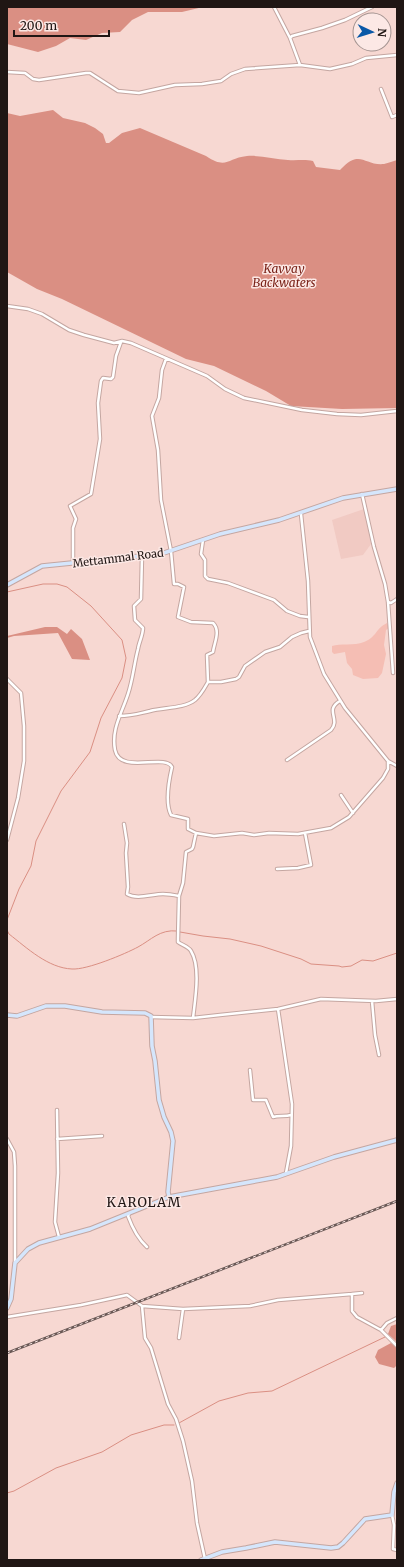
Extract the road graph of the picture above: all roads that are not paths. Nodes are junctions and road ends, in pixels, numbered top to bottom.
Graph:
1 (274, 7) edge
2 (372, 7) edge
3 (290, 38) junction
4 (397, 55) edge
5 (300, 65) junction
6 (7, 72) edge
7 (381, 89) dead end
8 (397, 115) edge
9 (7, 306) edge
10 (121, 342) junction
11 (166, 359) junction
12 (397, 411) edge
13 (397, 489) edge
14 (362, 494) junction
15 (301, 514) junction
16 (203, 540) junction
17 (171, 551) junction
18 (142, 556) junction
19 (73, 563) junction
20 (7, 585) edge
21 (397, 599) edge
22 (388, 602) junction
23 (308, 617) junction
24 (309, 631) junction
25 (393, 673) dead end
26 (7, 679) edge
27 (208, 682) junction
28 (340, 701) junction
29 (119, 716) junction
30 (287, 760) dead end
31 (388, 761) junction
32 (397, 766) edge
33 (341, 795) dead end
34 (353, 813) junction
35 (124, 824) dead end
36 (196, 833) junction
37 (305, 833) junction
38 (7, 840) edge
39 (277, 869) dead end
40 (179, 896) junction
41 (397, 999) edge
42 (372, 1001) junction
43 (278, 1009) junction
44 (7, 1015) edge
45 (151, 1017) junction
46 (193, 1018) junction
47 (379, 1055) dead end
48 (250, 1070) dead end
49 (57, 1110) dead end
50 (291, 1115) junction
51 (102, 1136) dead end
52 (7, 1139) edge
53 (57, 1139) junction
54 (397, 1140) edge
55 (286, 1174) junction
56 (169, 1197) junction
57 (129, 1213) junction
58 (59, 1237) junction
59 (147, 1247) dead end
60 (15, 1263) junction
61 (362, 1293) dead end
62 (352, 1294) junction
63 (142, 1306) junction
64 (7, 1308) edge
65 (183, 1309) junction
66 (7, 1318) edge
67 (397, 1318) edge
68 (381, 1330) junction
69 (179, 1338) dead end
70 (397, 1346) edge
71 (397, 1483) edge
72 (392, 1515) junction
73 (397, 1550) edge
74 (203, 1559) edge

1 - 3 street
2 - 3 street
3 - 5 street
4 - 5 street
5 - 6 street
7 - 8 street
9 - 10 street
10 - 11 street
10 - 19 street
11 - 12 street
11 - 17 street
13 - 14 main road, Mettammal Road
14 - 15 main road, Mettammal Road
14 - 22 street
15 - 16 main road, Mettammal Road
15 - 23 street
16 - 17 main road, Mettammal Road
16 - 23 street
17 - 18 main road, Mettammal Road
17 - 27 street
18 - 19 main road, Mettammal Road
18 - 29 street
19 - 20 main road, Mettammal Road
21 - 22 street
22 - 25 street
23 - 24 street
24 - 27 street
24 - 28 street
26 - 38 street
27 - 29 street
28 - 30 street
28 - 31 street
29 - 36 street
31 - 32 street
31 - 34 street
33 - 34 street
34 - 37 street
35 - 40 street
36 - 37 street
36 - 40 street
37 - 39 street
40 - 46 street
41 - 42 street
42 - 43 street
42 - 47 street
43 - 46 street
43 - 50 street
44 - 45 main road
45 - 46 street
45 - 56 main road
48 - 50 street
49 - 53 street
50 - 55 street
51 - 53 street
52 - 60 street
53 - 58 street
54 - 55 main road
55 - 56 main road
56 - 57 main road
57 - 58 main road
57 - 59 street
58 - 60 main road
60 - 64 main road
61 - 62 street
62 - 65 street
62 - 68 street
63 - 65 street
63 - 66 street
63 - 74 street
65 - 69 street
67 - 68 street
68 - 70 street
71 - 72 main road
72 - 73 street
72 - 74 main road

